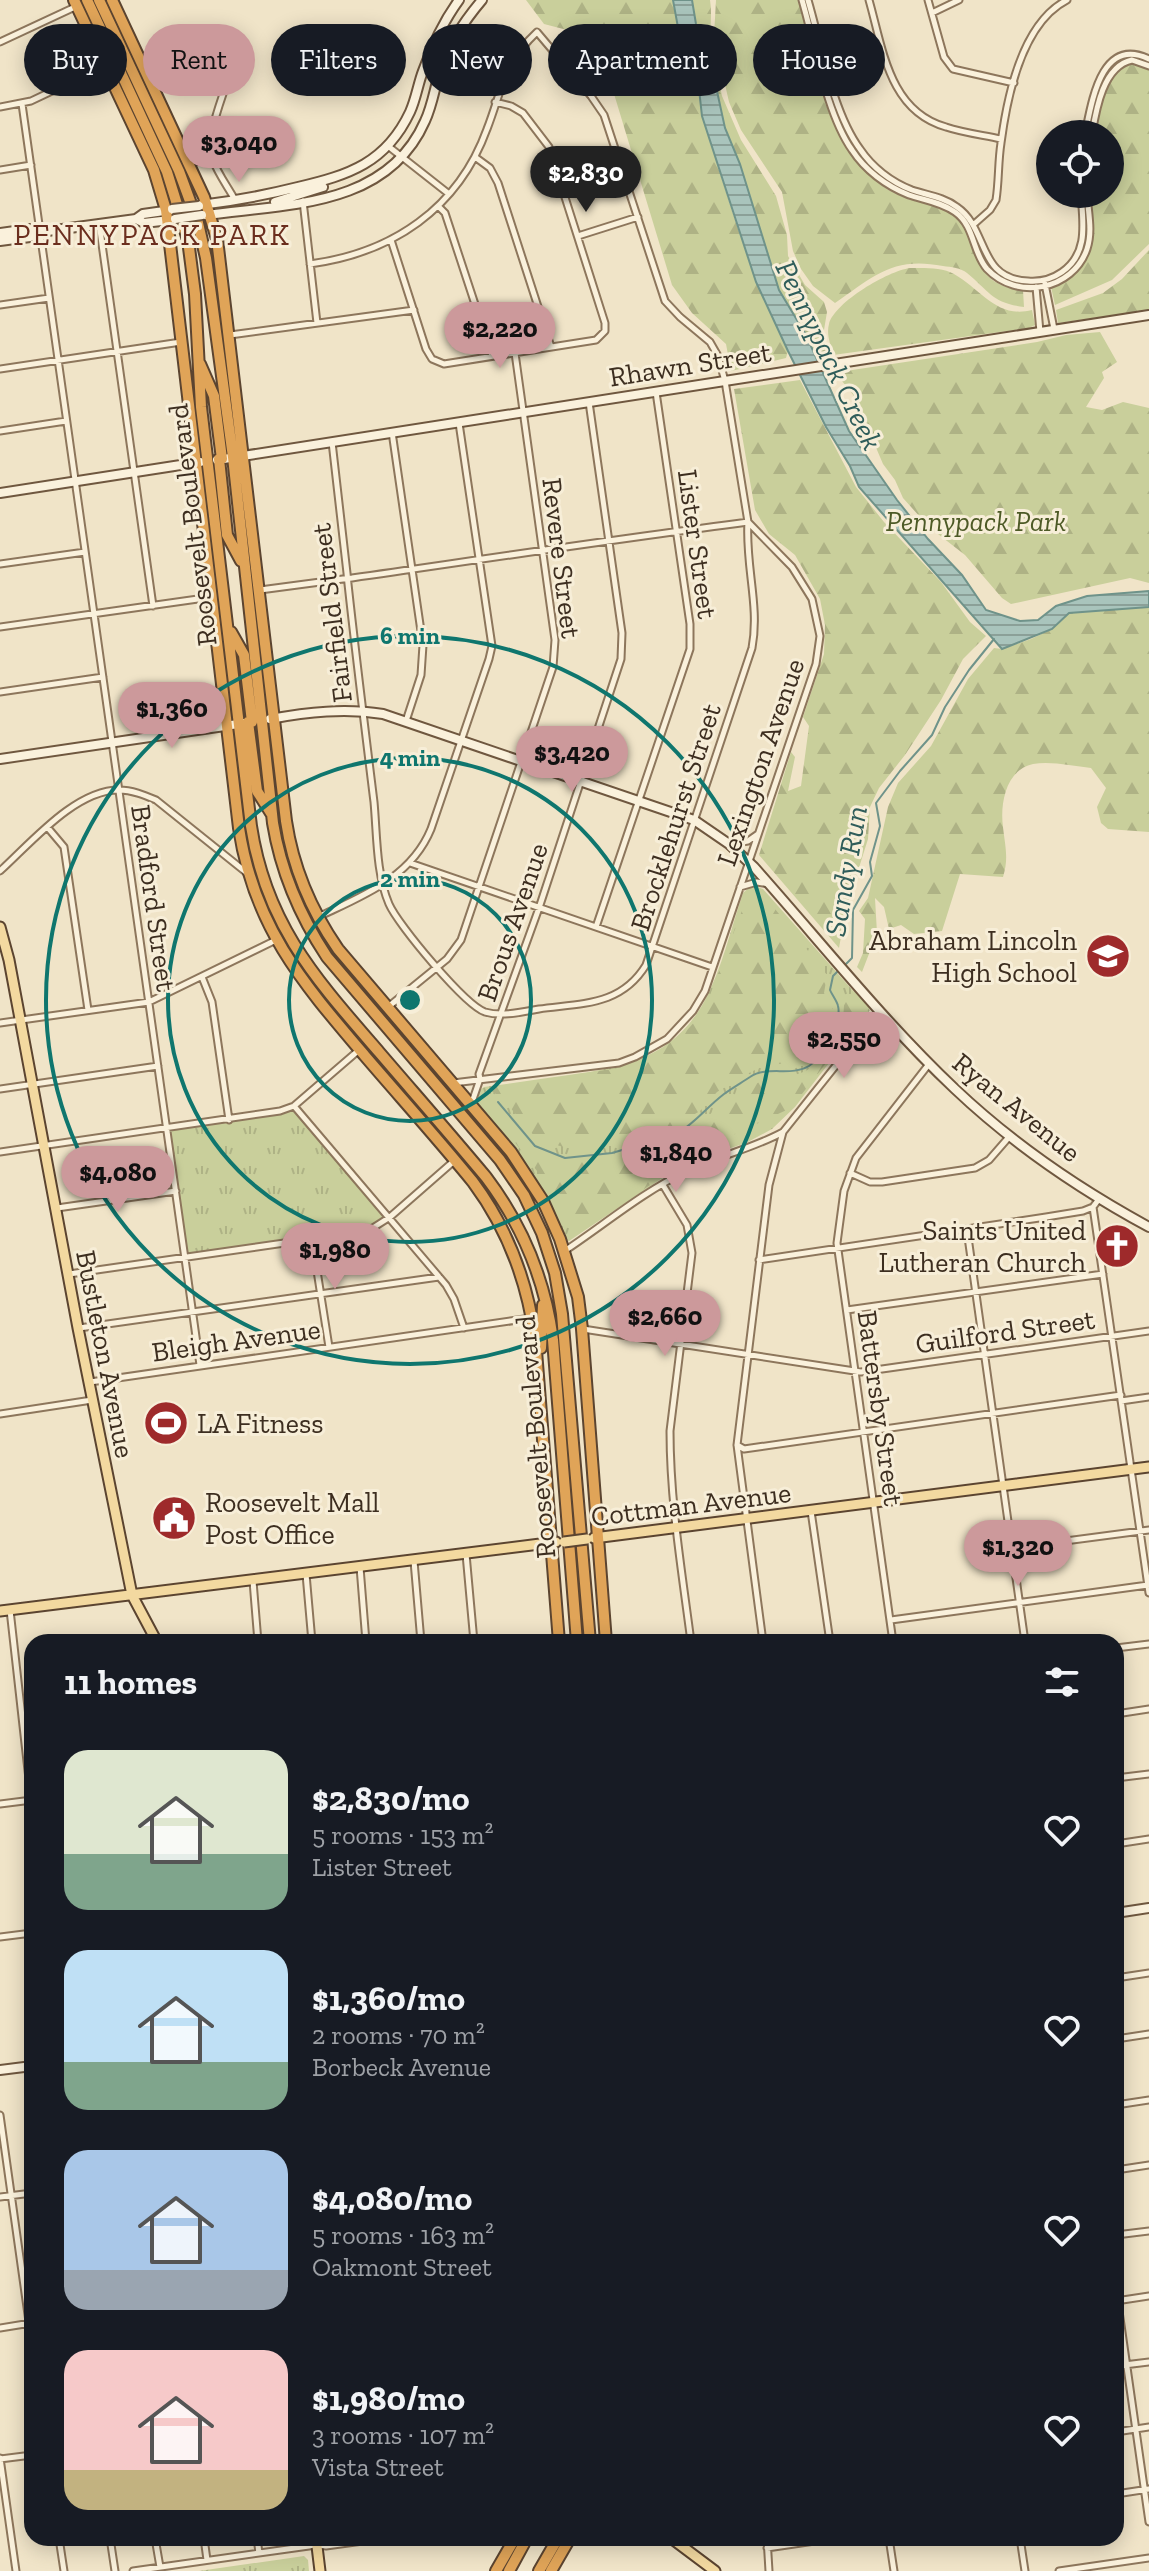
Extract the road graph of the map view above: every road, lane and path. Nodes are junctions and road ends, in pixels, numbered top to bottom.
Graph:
1 (99, 0) edge
2 (112, 0) edge
3 (459, 0) edge
4 (482, 0) edge
5 (802, 0) edge
6 (808, 0) edge
7 (869, 0) edge
8 (928, 0) edge
9 (959, 0) edge
10 (1067, 0) edge
11 (79, 2) edge
12 (932, 13) junction
13 (88, 24) edge
14 (810, 24) edge
15 (814, 24) edge
16 (0, 42) edge
17 (1149, 59) edge
18 (1107, 66) junction
19 (1149, 66) edge
20 (1113, 70) junction
21 (1014, 83) junction
22 (39, 96) edge
23 (119, 96) edge
24 (223, 96) edge
25 (833, 96) edge
26 (495, 102) junction
27 (22, 104) junction
28 (0, 107) edge
29 (1088, 120) edge
30 (1095, 120) edge
31 (1001, 139) junction
32 (388, 146) junction
33 (211, 147) junction
34 (183, 153) junction
35 (402, 157) junction
36 (475, 157) junction
37 (31, 165) junction
38 (0, 170) edge
39 (302, 194) junction
40 (449, 194) junction
41 (235, 200) junction
42 (438, 206) junction
43 (1082, 208) edge
44 (1088, 208) edge
45 (205, 210) junction
46 (170, 215) junction
47 (638, 217) junction
48 (99, 223) junction
49 (972, 226) junction
50 (40, 232) junction
51 (0, 233) edge
52 (578, 236) junction
53 (391, 240) junction
54 (0, 241) edge
55 (310, 264) junction
56 (1045, 283) junction
57 (1036, 284) junction
58 (49, 298) junction
59 (0, 305) edge
60 (414, 310) junction
61 (1149, 315) edge
62 (317, 323) junction
63 (1054, 330) junction
64 (1040, 332) junction
65 (230, 335) junction
66 (182, 342) junction
67 (551, 347) junction
68 (117, 351) junction
69 (515, 353) junction
70 (492, 356) junction
71 (58, 360) junction
72 (0, 369) edge
73 (725, 381) junction
74 (656, 391) junction
75 (589, 402) junction
76 (523, 412) junction
77 (67, 421) junction
78 (459, 422) junction
79 (0, 431) edge
80 (392, 432) junction
81 (331, 442) junction
82 (220, 459) junction
83 (134, 473) junction
84 (75, 482) junction
85 (0, 493) edge
86 (748, 522) junction
87 (676, 532) junction
88 (610, 542) junction
89 (255, 551) junction
90 (543, 551) junction
91 (85, 552) junction
92 (479, 560) junction
93 (0, 564) edge
94 (412, 569) junction
95 (347, 578) junction
96 (259, 590) junction
97 (224, 594) junction
98 (247, 596) junction
99 (212, 597) junction
100 (153, 606) junction
101 (94, 614) junction
102 (0, 627) edge
103 (216, 638) junction
104 (103, 677) junction
105 (0, 692) edge
106 (363, 711) junction
107 (274, 718) junction
108 (406, 721) junction
109 (250, 722) junction
110 (227, 726) junction
111 (461, 740) junction
112 (111, 743) junction
113 (0, 759) edge
114 (521, 760) junction
115 (582, 781) junction
116 (118, 790) junction
117 (639, 800) junction
118 (694, 820) junction
119 (48, 828) junction
120 (759, 833) junction
121 (729, 844) junction
122 (748, 862) junction
123 (410, 863) junction
124 (0, 871) edge
125 (249, 875) junction
126 (383, 884) junction
127 (769, 884) junction
128 (478, 887) junction
129 (739, 888) junction
130 (539, 908) junction
131 (318, 917) junction
132 (0, 927) edge
133 (596, 927) junction
134 (276, 940) junction
135 (652, 946) junction
136 (5, 961) edge
137 (437, 966) junction
138 (712, 967) junction
139 (202, 977) junction
140 (363, 999) junction
141 (149, 1002) junction
142 (387, 1007) junction
143 (880, 1009) junction
144 (88, 1010) junction
145 (500, 1015) junction
146 (21, 1020) junction
147 (0, 1023) edge
148 (403, 1026) junction
149 (360, 1050) junction
150 (929, 1064) junction
151 (158, 1066) junction
152 (480, 1079) junction
153 (452, 1083) junction
154 (32, 1085) junction
155 (391, 1086) junction
156 (0, 1089) edge
157 (294, 1106) junction
158 (471, 1106) junction
159 (229, 1120) junction
160 (440, 1123) junction
161 (167, 1129) junction
162 (783, 1132) junction
163 (1009, 1137) junction
164 (45, 1146) junction
165 (0, 1152) edge
166 (455, 1161) junction
167 (850, 1173) junction
168 (663, 1185) junction
169 (176, 1191) junction
170 (1096, 1203) junction
171 (57, 1208) junction
172 (390, 1217) junction
173 (1149, 1227) edge
174 (967, 1230) junction
175 (312, 1239) junction
176 (838, 1248) junction
177 (565, 1251) junction
178 (185, 1256) junction
179 (759, 1260) junction
180 (68, 1274) junction
181 (1104, 1274) junction
182 (439, 1277) junction
183 (543, 1287) junction
184 (976, 1292) junction
185 (321, 1293) junction
186 (847, 1310) junction
187 (193, 1312) junction
188 (532, 1318) junction
189 (78, 1328) junction
190 (464, 1328) junction
191 (582, 1329) junction
192 (1149, 1331) edge
193 (1112, 1336) junction
194 (682, 1344) junction
195 (329, 1347) junction
196 (747, 1354) junction
197 (985, 1354) junction
198 (200, 1365) junction
199 (539, 1371) junction
200 (855, 1372) junction
201 (89, 1382) junction
202 (1149, 1397) edge
203 (1121, 1398) junction
204 (92, 1400) junction
205 (0, 1414) edge
206 (993, 1414) junction
207 (864, 1432) junction
208 (737, 1445) junction
209 (1149, 1467) edge
210 (1131, 1470) junction
211 (1003, 1486) junction
212 (874, 1503) junction
213 (811, 1511) junction
214 (746, 1518) junction
215 (676, 1527) junction
216 (1149, 1530) edge
217 (1140, 1531) junction
218 (592, 1538) junction
219 (558, 1542) junction
220 (1012, 1548) junction
221 (466, 1554) junction
222 (414, 1561) junction
223 (360, 1567) junction
224 (306, 1574) junction
225 (253, 1581) junction
226 (1148, 1585) edge
227 (1149, 1593) edge
228 (132, 1595) junction
229 (1020, 1603) junction
230 (5, 1610) edge
231 (891, 1620) junction
232 (153, 1634) edge
233 (257, 1634) edge
234 (311, 1634) edge
235 (365, 1634) edge
236 (420, 1634) edge
237 (473, 1634) edge
238 (559, 1634) edge
239 (576, 1634) edge
240 (589, 1634) edge
241 (605, 1634) edge
242 (690, 1634) edge
243 (762, 1634) edge
244 (829, 1634) edge
245 (892, 1634) edge
246 (1024, 1634) edge
247 (1149, 1644) edge
248 (1124, 1647) edge
249 (1149, 1709) edge
250 (1124, 1713) edge
251 (24, 1745) edge
252 (1149, 1774) edge
253 (1124, 1777) edge
254 (24, 1802) edge
255 (0, 1804) edge
256 (1149, 1839) edge
257 (1124, 1843) edge
258 (1149, 1908) edge
259 (1124, 1912) edge
260 (24, 1934) edge
261 (0, 1937) edge
262 (1149, 1973) edge
263 (1124, 1977) edge
264 (1149, 2034) edge
265 (1124, 2038) edge
266 (24, 2067) edge
267 (0, 2070) edge
268 (1149, 2100) edge
269 (1124, 2104) edge
270 (0, 2115) edge
271 (1149, 2165) edge
272 (1124, 2169) edge
273 (24, 2194) edge
274 (11, 2196) junction
275 (0, 2197) edge
276 (1149, 2231) edge
277 (1124, 2234) edge
278 (24, 2279) edge
279 (1149, 2296) edge
280 (1124, 2300) edge
281 (24, 2325) edge
282 (0, 2328) edge
283 (1124, 2346) edge
284 (1149, 2362) edge
285 (1124, 2365) edge
286 (1127, 2365) junction
287 (1149, 2427) edge
288 (1136, 2429) junction
289 (1124, 2431) edge
290 (24, 2456) edge
291 (0, 2459) edge
292 (1147, 2490) edge
293 (1124, 2493) edge
294 (1149, 2522) edge
295 (60, 2546) edge
296 (111, 2546) edge
297 (156, 2546) edge
298 (205, 2546) edge
299 (258, 2546) edge
300 (292, 2546) edge
301 (317, 2546) edge
302 (510, 2546) edge
303 (523, 2546) edge
304 (554, 2546) edge
305 (565, 2546) edge
306 (682, 2546) edge
307 (781, 2546) edge
308 (890, 2546) edge
309 (1021, 2546) edge
310 (767, 2548) joint
311 (563, 2550) junction
312 (259, 2553) junction
313 (1149, 2558) edge
314 (207, 2560) junction
315 (160, 2567) junction
316 (16, 2571) edge
317 (64, 2571) edge
318 (115, 2571) edge
319 (133, 2571) edge
320 (320, 2571) edge
321 (496, 2571) edge
322 (509, 2571) edge
323 (542, 2571) edge
324 (551, 2571) edge
325 (715, 2571) edge
326 (769, 2571) edge
327 (894, 2571) edge
328 (1025, 2571) edge
329 (1059, 2571) edge

1 - 82 highway, Roosevelt Boulevard
2 - 34 highway, Roosevelt Boulevard
3 - 32 main road
4 - 35 main road
5 - 14 street
6 - 15 street
7 - 31 street
8 - 12 street
9 - 12 street
10 - 21 street
11 - 13 highway, Roosevelt Boulevard
11 - 16 street
11 - 82 highway
12 - 21 street
17 - 18 street
18 - 20 street
18 - 29 street
19 - 20 street
20 - 30 street
21 - 31 street
22 - 27 street
23 - 46 highway, Roosevelt Boulevard
24 - 33 street
25 - 49 street
26 - 36 street
26 - 47 street
26 - 52 street
27 - 28 street
27 - 37 street, Bradford Street
31 - 49 street
32 - 35 street
32 - 39 main road
33 - 34 highway
33 - 41 street
34 - 45 highway, Roosevelt Boulevard
35 - 39 main road
35 - 40 street
36 - 40 street
36 - 67 street
37 - 38 street
37 - 50 street, Bradford Street
39 - 41 main road
39 - 45 main road
39 - 55 street
40 - 42 street
41 - 45 main road
42 - 53 street
42 - 70 street
43 - 56 street
44 - 56 street
45 - 46 main road, bridge
45 - 65 highway, Roosevelt Boulevard
46 - 48 main road
46 - 66 highway, Roosevelt Boulevard
47 - 52 street
47 - 73 street
48 - 50 main road
48 - 68 street
49 - 57 street
50 - 51 main road
50 - 54 main road
50 - 58 street, Bradford Street
52 - 67 street
53 - 55 street
53 - 60 street
55 - 62 street
56 - 57 street
56 - 63 street
57 - 64 street
58 - 59 street
58 - 71 street, Bradford Street
60 - 62 street
60 - 70 street
61 - 63 main road, Rhawn Street
62 - 65 street
63 - 64 main road, Rhawn Street
64 - 73 main road, Rhawn Street
65 - 82 highway, Roosevelt Boulevard
66 - 68 street
66 - 82 highway, Roosevelt Boulevard
67 - 69 street
68 - 71 street
68 - 83 street
69 - 70 street
69 - 76 street, Revere Street
71 - 72 street
71 - 77 street, Bradford Street
73 - 74 main road, Rhawn Street
73 - 86 street
74 - 75 main road, Rhawn Street
74 - 87 street, Lister Street
75 - 76 main road, Rhawn Street
75 - 88 street, Brous Avenue
76 - 78 main road, Rhawn Street
76 - 90 street, Revere Street
77 - 79 street
77 - 84 street, Bradford Street
78 - 80 main road, Rhawn Street
78 - 92 street
80 - 81 main road, Rhawn Street
80 - 94 street
81 - 82 main road, Rhawn Street
81 - 95 street, Fairfield Street
82 - 83 main road, Rhawn Street
82 - 89 highway, Roosevelt Boulevard
82 - 97 highway, Roosevelt Boulevard
82 - 98 highway, Roosevelt Boulevard
82 - 99 highway, Roosevelt Boulevard
83 - 84 main road, Rhawn Street
83 - 100 street
84 - 85 main road, Rhawn Street
84 - 91 street, Bradford Street
86 - 87 street
86 - 118 street, Brocklehurst Street
86 - 120 street, Lexington Avenue
87 - 88 street
87 - 117 street, Lister Street
88 - 90 street
88 - 115 street, Brous Avenue
89 - 96 highway, Roosevelt Boulevard
89 - 98 highway
90 - 92 street
90 - 114 street, Revere Street
91 - 93 street
91 - 101 street, Bradford Street
92 - 94 street
92 - 111 street
94 - 95 street
94 - 108 street
95 - 96 street
95 - 106 street, Fairfield Street
96 - 107 highway, Roosevelt Boulevard
97 - 103 highway
97 - 109 highway, Roosevelt Boulevard
98 - 109 highway, Roosevelt Boulevard
99 - 100 street
99 - 103 highway, Roosevelt Boulevard
100 - 101 street
101 - 102 street
101 - 104 street, Bradford Street
103 - 110 highway, Roosevelt Boulevard
104 - 105 street
104 - 112 street, Bradford Street
106 - 107 main road, Ryan Avenue
106 - 108 main road, Ryan Avenue
106 - 126 street, Fairfield Street
107 - 109 main road, Ryan Avenue
107 - 131 highway, Roosevelt Boulevard
108 - 111 main road, Ryan Avenue
109 - 110 main road, Ryan Avenue
109 - 140 highway, Roosevelt Boulevard
109 - 160 highway, Roosevelt Boulevard
110 - 112 main road, Ryan Avenue
110 - 125 highway, Roosevelt Boulevard
111 - 114 main road, Ryan Avenue
111 - 123 street
112 - 113 main road, Ryan Avenue
112 - 116 street, Bradford Street
114 - 115 main road, Ryan Avenue
114 - 128 street, Revere Street
115 - 117 main road, Ryan Avenue
115 - 130 street, Brous Avenue
116 - 119 street
116 - 125 street
116 - 141 street, Bradford Street
117 - 118 main road, Ryan Avenue
117 - 133 street, Lister Street
118 - 121 main road, Ryan Avenue
118 - 135 street, Brocklehurst Street
119 - 124 street
119 - 144 street
120 - 121 street
120 - 122 street, Lexington Avenue
121 - 122 main road, Ryan Avenue
122 - 127 main road, Ryan Avenue
122 - 129 street, Lexington Avenue
123 - 126 street
123 - 128 street
125 - 134 highway, Roosevelt Boulevard
126 - 131 street
126 - 137 street, Fairfield Street
127 - 129 street
127 - 143 main road, Ryan Avenue
128 - 130 street
128 - 137 street, Revere Street
129 - 138 street, Lexington Avenue
130 - 133 street
130 - 145 street, Brous Avenue
131 - 142 highway, Roosevelt Boulevard
132 - 136 main road, Bustleton Avenue
133 - 135 street
134 - 139 street
134 - 149 highway, Roosevelt Boulevard
135 - 138 street
135 - 145 street, Brocklehurst Street
136 - 146 main road, Bustleton Avenue
137 - 142 street, Revere Street
137 - 145 street, Fairfield Street
138 - 152 street, Lexington Avenue
139 - 141 street
139 - 159 street
140 - 148 highway
140 - 240 highway, Roosevelt Boulevard
141 - 144 street
141 - 151 street, Bradford Street
142 - 148 highway, Roosevelt Boulevard
143 - 150 main road, Ryan Avenue
143 - 162 street
144 - 146 street
145 - 152 street, Brous Avenue
146 - 147 street
146 - 154 main road, Bustleton Avenue
148 - 153 highway, Roosevelt Boulevard
149 - 155 highway, Roosevelt Boulevard
149 - 157 street
150 - 163 main road, Ryan Avenue
150 - 167 street, Battersby Street
151 - 154 street
151 - 161 street, Bradford Street
152 - 153 street, Lexington Avenue
152 - 158 street
153 - 158 highway, Roosevelt Boulevard
154 - 156 street
154 - 164 main road, Bustleton Avenue
155 - 160 highway
155 - 166 highway, Roosevelt Boulevard
157 - 159 street
157 - 172 street
158 - 177 highway, Roosevelt Boulevard
159 - 161 street
160 - 183 highway, Roosevelt Boulevard
161 - 164 street
161 - 169 street, Bradford Street
162 - 168 street
162 - 179 street
163 - 167 street
163 - 170 main road, Ryan Avenue
164 - 165 street
164 - 171 main road, Bustleton Avenue
166 - 172 street
166 - 188 highway, Roosevelt Boulevard
167 - 176 street, Battersby Street
168 - 177 street
168 - 194 street
169 - 171 street
169 - 178 street, Bradford Street
170 - 173 main road, Ryan Avenue
170 - 174 street
170 - 181 street
171 - 180 main road, Bustleton Avenue
172 - 175 street
172 - 182 street
174 - 176 street
174 - 184 street
175 - 178 street
175 - 185 street
176 - 179 street
176 - 186 street, Battersby Street
177 - 191 highway, Roosevelt Boulevard
178 - 180 street
178 - 187 street, Bradford Street
179 - 196 street
180 - 189 main road, Bustleton Avenue
181 - 184 street
181 - 193 street
182 - 185 street
182 - 190 street
183 - 199 highway
183 - 239 highway, Roosevelt Boulevard
184 - 186 street
184 - 197 street
185 - 187 street
185 - 195 street
186 - 200 street, Battersby Street
187 - 189 street
187 - 198 street, Bradford Street
188 - 190 street, Bleigh Avenue
188 - 199 highway, Roosevelt Boulevard
189 - 201 main road, Bustleton Avenue
190 - 195 street, Bleigh Avenue
191 - 194 street, Guilford Street
191 - 218 highway, Roosevelt Boulevard
192 - 193 street, Guilford Street
193 - 197 street, Guilford Street
193 - 203 street
194 - 196 street, Guilford Street
194 - 215 street
195 - 198 street, Bleigh Avenue
196 - 200 street, Guilford Street
196 - 208 street
197 - 200 street, Guilford Street
197 - 206 street
198 - 201 street, Bleigh Avenue
199 - 219 highway, Roosevelt Boulevard
200 - 207 street, Battersby Street
201 - 204 main road, Bustleton Avenue
202 - 203 street
203 - 206 street
203 - 210 street
204 - 205 street
204 - 228 main road, Bustleton Avenue
206 - 207 street
206 - 211 street
207 - 208 street
207 - 212 street, Battersby Street
208 - 214 street
209 - 210 main road, Cottman Avenue
210 - 211 main road, Cottman Avenue
210 - 217 street
211 - 212 main road, Cottman Avenue
211 - 220 street
212 - 213 main road, Cottman Avenue
212 - 231 street, Battersby Street
213 - 214 main road, Cottman Avenue
213 - 244 street
214 - 215 main road, Cottman Avenue
214 - 243 street
215 - 218 main road, Cottman Avenue
215 - 242 street
216 - 217 street
217 - 220 street
217 - 226 street
218 - 219 main road, Cottman Avenue, bridge
218 - 241 highway, Roosevelt Boulevard
219 - 221 main road, Cottman Avenue
219 - 238 highway, Roosevelt Boulevard
220 - 229 street
221 - 222 main road, Cottman Avenue
221 - 237 street
222 - 223 main road, Cottman Avenue
222 - 236 street
223 - 224 main road, Cottman Avenue
223 - 235 street
224 - 225 main road, Cottman Avenue
224 - 234 street
225 - 228 main road, Cottman Avenue
225 - 233 street
226 - 227 street
226 - 229 street
228 - 230 main road, Cottman Avenue
228 - 232 main road, Bustleton Avenue
229 - 231 street
229 - 246 street
230 - 251 street
231 - 245 street, Battersby Street
247 - 248 street
249 - 250 street
252 - 253 street
254 - 255 street
256 - 257 street
258 - 259 main road
260 - 261 street
262 - 263 street
264 - 265 street
266 - 267 main road
268 - 269 street
270 - 274 street
271 - 272 street
273 - 274 street
274 - 275 street
274 - 278 street
276 - 277 street
279 - 280 street
281 - 282 street
283 - 286 street
284 - 286 street
285 - 286 street
286 - 288 street
287 - 288 street
288 - 289 street
288 - 292 street
290 - 291 street
291 - 316 street
292 - 293 street
292 - 294 street
295 - 317 street
296 - 318 street
297 - 315 street
298 - 314 street
299 - 312 street
300 - 312 street
301 - 320 main road
302 - 321 highway
303 - 322 highway
304 - 323 highway
305 - 311 highway
306 - 325 main road
307 - 310 street
308 - 327 street
309 - 328 street
310 - 326 street
311 - 323 highway
311 - 324 highway
312 - 314 street
313 - 329 street
314 - 315 street
315 - 319 street

